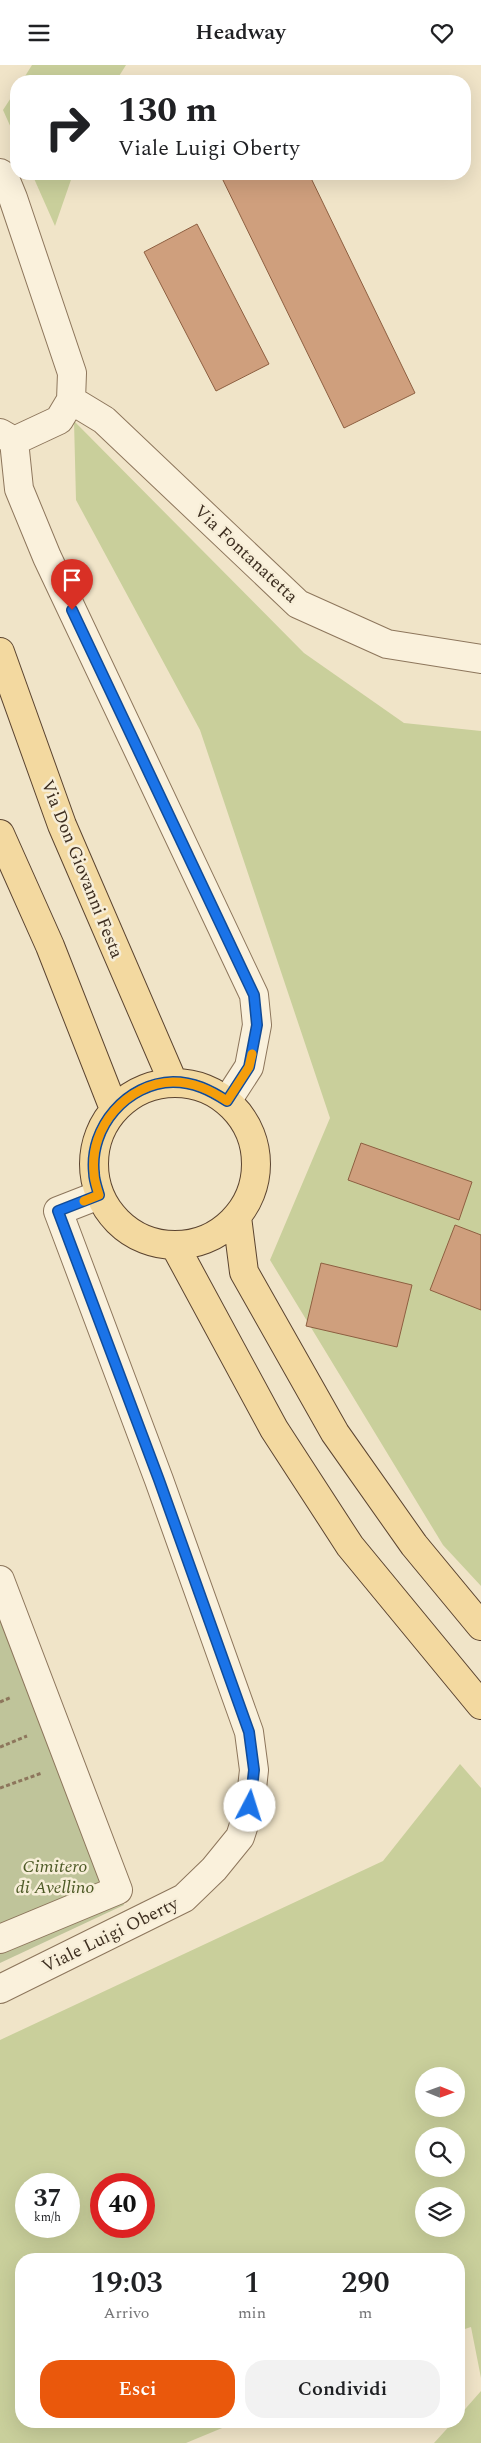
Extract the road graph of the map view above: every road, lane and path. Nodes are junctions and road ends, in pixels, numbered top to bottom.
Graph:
1 (0, 173) edge
2 (71, 400) junction
3 (7, 437) edge
4 (0, 651) edge
5 (481, 659) edge
6 (0, 834) edge
7 (173, 1082) junction
8 (227, 1101) junction
9 (114, 1109) junction
10 (99, 1195) junction
11 (237, 1217) junction
12 (175, 1246) junction
13 (0, 1580) edge
14 (481, 1626) edge
15 (481, 1705) edge
16 (70, 1762) junction
17 (0, 1788) edge
18 (0, 1939) edge
19 (0, 1989) edge

1 - 2 street
2 - 3 street
2 - 5 street, Via Fontanatetta
3 - 8 street
4 - 7 main road, Via Don Giovanni Festa
6 - 9 main road
7 - 8 main road
7 - 9 main road
8 - 11 main road
9 - 10 main road
10 - 12 main road
10 - 19 street, Viale Luigi Oberty
11 - 12 main road
11 - 14 main road
12 - 15 main road
13 - 16 street
16 - 17 path
16 - 18 street

